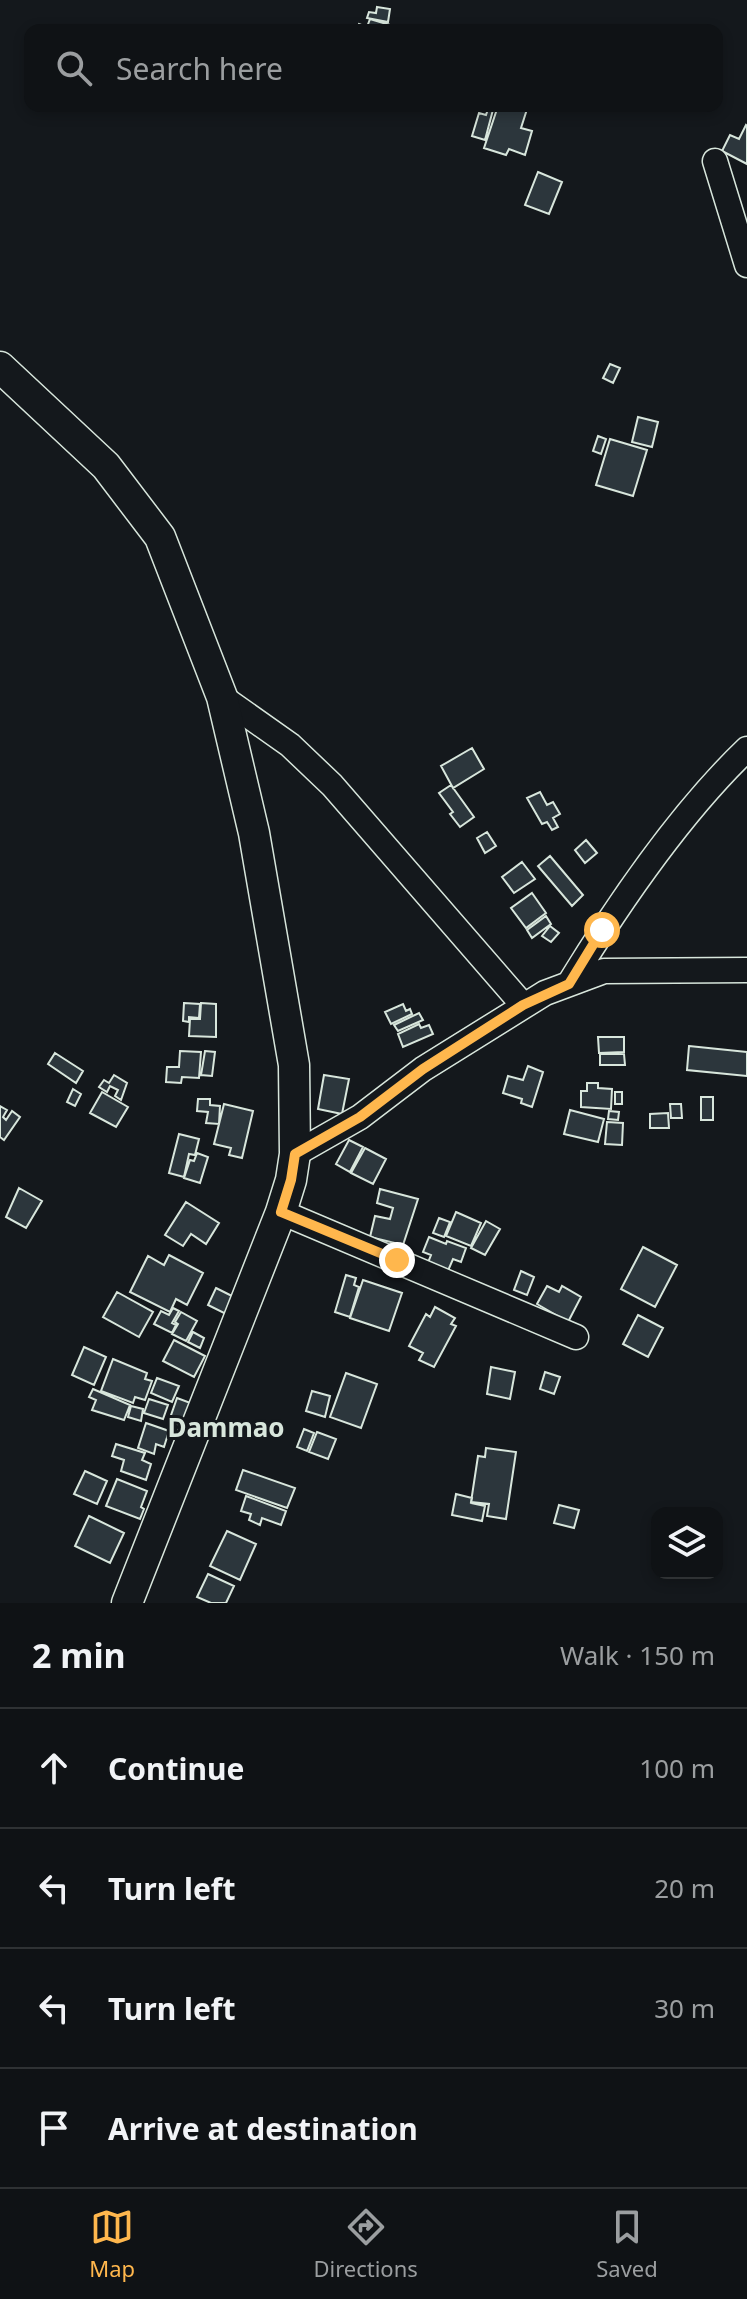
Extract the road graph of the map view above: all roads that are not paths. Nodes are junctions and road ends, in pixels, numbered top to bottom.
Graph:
1 (715, 161) dead end
2 (747, 265) edge
3 (0, 367) edge
4 (222, 697) junction
5 (747, 749) edge
6 (747, 970) edge
7 (569, 984) junction
8 (523, 1005) junction
9 (295, 1154) junction
10 (281, 1212) junction
11 (576, 1337) dead end
12 (127, 1603) edge

1 - 2 street
3 - 4 street
4 - 8 street
4 - 9 street
5 - 7 street
6 - 7 street
7 - 8 street
8 - 9 street
9 - 10 street
10 - 11 street
10 - 12 street

